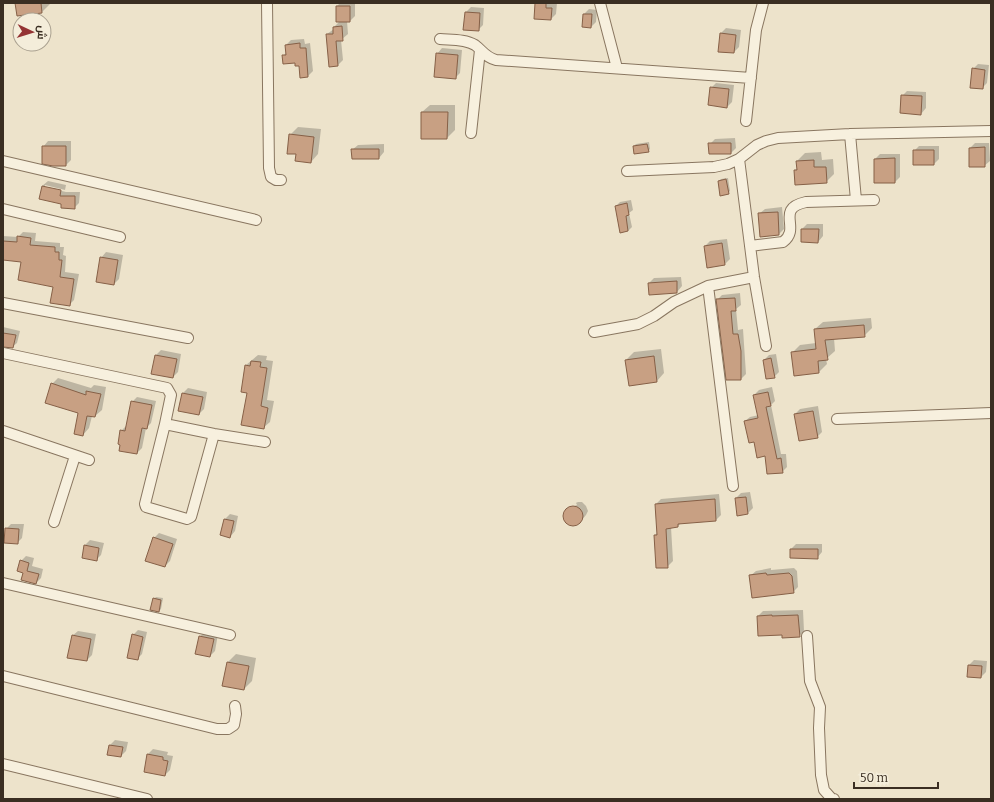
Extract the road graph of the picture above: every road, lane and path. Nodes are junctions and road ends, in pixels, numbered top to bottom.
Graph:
1 (267, 3) edge
2 (600, 3) edge
3 (763, 3) edge
4 (440, 39) dead end
5 (480, 50) junction
6 (617, 68) junction
7 (751, 78) junction
8 (746, 121) dead end
9 (991, 131) edge
10 (472, 133) dead end
11 (850, 134) junction
12 (739, 159) junction
13 (3, 161) edge
14 (628, 171) dead end
15 (281, 180) dead end
16 (856, 200) junction
17 (874, 200) dead end
18 (3, 209) edge
19 (256, 220) dead end
20 (120, 237) dead end
21 (750, 246) junction
22 (754, 276) junction
23 (708, 286) junction
24 (3, 303) edge
25 (594, 332) dead end
26 (188, 338) dead end
27 (766, 346) dead end
28 (3, 353) edge
29 (991, 413) edge
30 (837, 419) dead end
31 (165, 424) junction
32 (3, 431) edge
33 (214, 434) junction
34 (265, 442) dead end
35 (75, 456) junction
36 (89, 460) dead end
37 (733, 486) dead end
38 (54, 522) dead end
39 (3, 583) edge
40 (230, 635) dead end
41 (807, 636) dead end
42 (3, 676) edge
43 (235, 706) dead end
44 (3, 764) edge
45 (147, 799) edge
46 (834, 799) edge

1 - 15 street
2 - 6 street
3 - 7 street
4 - 5 street
5 - 6 street
5 - 10 street
6 - 7 street
7 - 8 street
9 - 11 street
11 - 12 street
11 - 16 street
12 - 14 street
12 - 21 street
13 - 19 street
16 - 17 street
16 - 21 street
18 - 20 street
21 - 22 street
22 - 23 street
22 - 27 street
23 - 25 street
23 - 37 street
24 - 26 street
28 - 31 street
29 - 30 street
31 - 33 street
31 - 33 street
32 - 35 street
33 - 34 street
35 - 36 street
35 - 38 street
39 - 40 street
41 - 46 street
42 - 43 street
44 - 45 street

